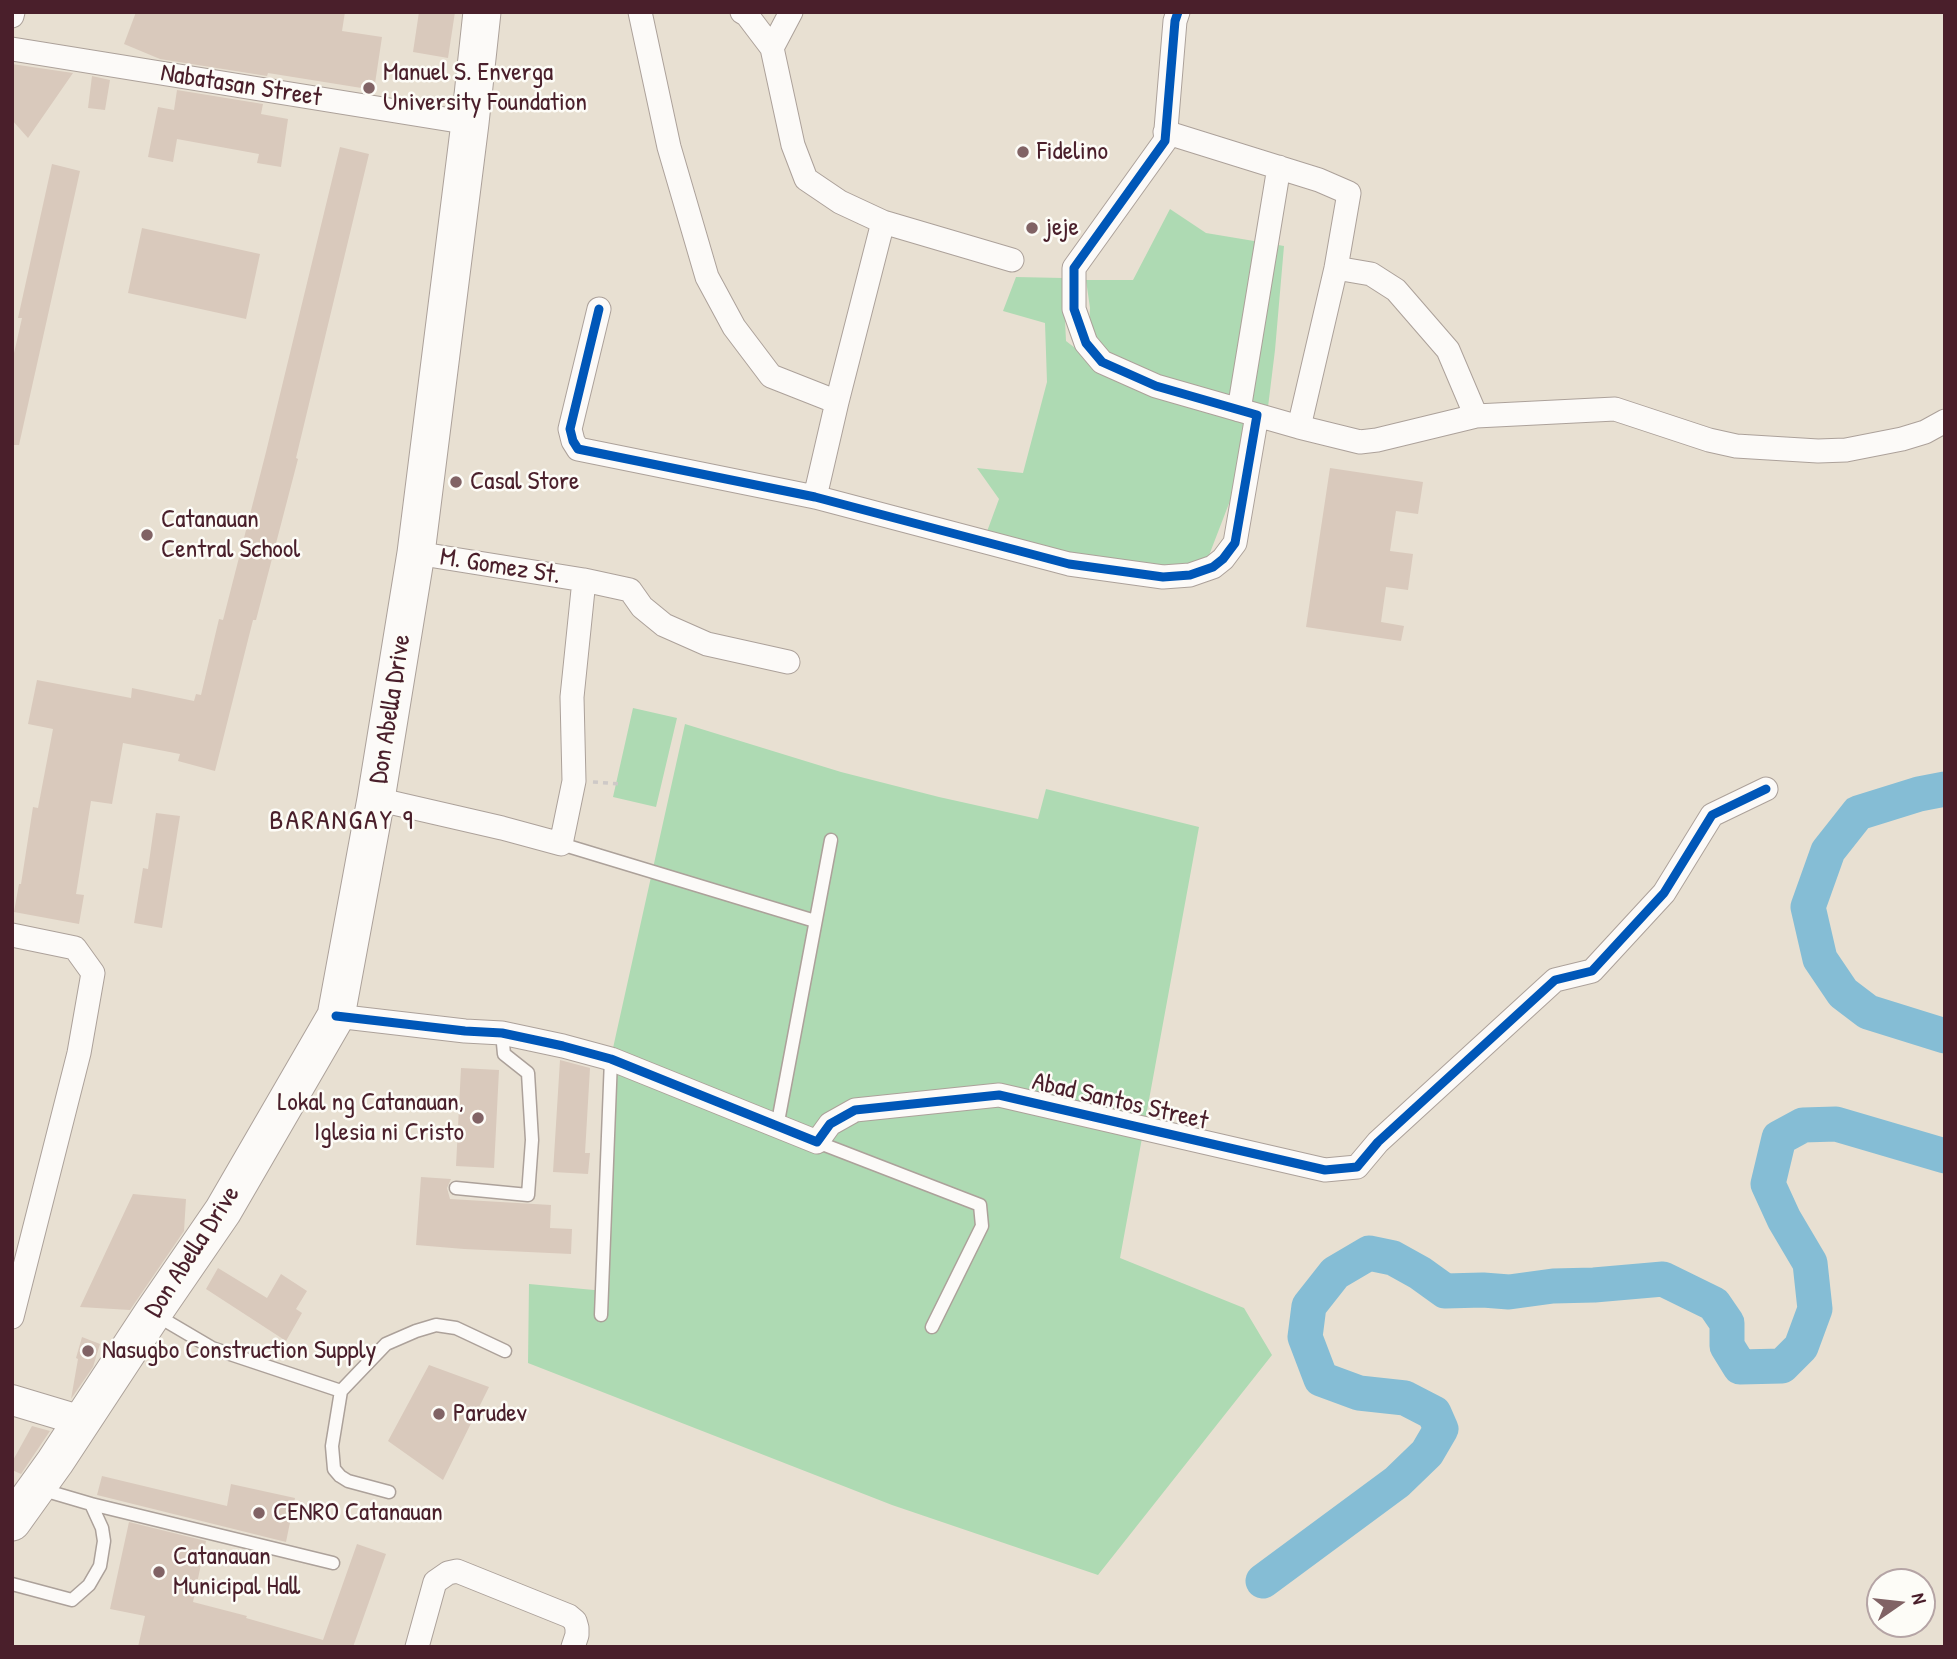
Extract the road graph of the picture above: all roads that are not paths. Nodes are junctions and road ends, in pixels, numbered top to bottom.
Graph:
1 (482, 12) edge
2 (640, 12) edge
3 (742, 12) edge
4 (791, 12) edge
5 (1178, 12) edge
6 (772, 48) junction
7 (12, 49) edge
8 (470, 123) junction
9 (1165, 132) junction
10 (1279, 167) junction
11 (883, 222) junction
12 (1012, 260) dead end
13 (1336, 268) junction
14 (599, 309) dead end
15 (837, 402) junction
16 (1248, 412) junction
17 (1476, 415) junction
18 (1945, 421) edge
19 (1299, 427) junction
20 (815, 497) junction
21 (416, 553) junction
22 (584, 580) junction
23 (788, 663) dead end
24 (1766, 789) dead end
25 (376, 799) junction
26 (831, 839) dead end
27 (561, 844) junction
28 (815, 921) junction
29 (12, 935) edge
30 (336, 1016) junction
31 (502, 1033) junction
32 (611, 1059) junction
33 (778, 1127) junction
34 (817, 1142) junction
35 (456, 1188) dead end
36 (153, 1313) junction
37 (601, 1315) dead end
38 (12, 1317) edge
39 (932, 1327) dead end
40 (505, 1352) dead end
41 (341, 1391) junction
42 (12, 1400) edge
43 (82, 1421) junction
44 (36, 1488) junction
45 (389, 1492) dead end
46 (91, 1504) junction
47 (12, 1522) edge
48 (333, 1563) dead end
49 (12, 1584) edge
50 (416, 1647) edge
51 (573, 1647) edge

1 - 8 main road, Don Abella Drive
2 - 15 street
3 - 6 street
4 - 6 street
5 - 9 street
6 - 11 street
7 - 8 street, Nabatasan Street
8 - 21 main road, Don Abella Drive
9 - 10 street
9 - 16 street
10 - 13 street
10 - 16 street
11 - 12 street
11 - 15 street
13 - 17 street
13 - 19 street
14 - 20 street
15 - 20 street
16 - 19 street
16 - 20 street
17 - 18 street
17 - 19 street
21 - 22 street, M. Gomez St.
21 - 25 main road, Don Abella Drive
22 - 23 street, M. Gomez St.
22 - 27 street
24 - 34 street, Abad Santos Street
25 - 27 street
25 - 30 main road, Don Abella Drive
26 - 28 lane
27 - 28 lane
28 - 33 lane
29 - 38 street
30 - 31 street
30 - 36 main road, Don Abella Drive
31 - 32 street
31 - 35 lane
32 - 33 street
32 - 37 lane
33 - 34 street
34 - 39 lane
36 - 41 lane
36 - 43 main road, Don Abella Drive
40 - 41 lane
41 - 45 lane
42 - 43 street
43 - 44 main road, Don Abella Drive
44 - 46 lane
44 - 47 main road, Don Abella Drive
46 - 48 lane
46 - 49 lane
50 - 51 street

